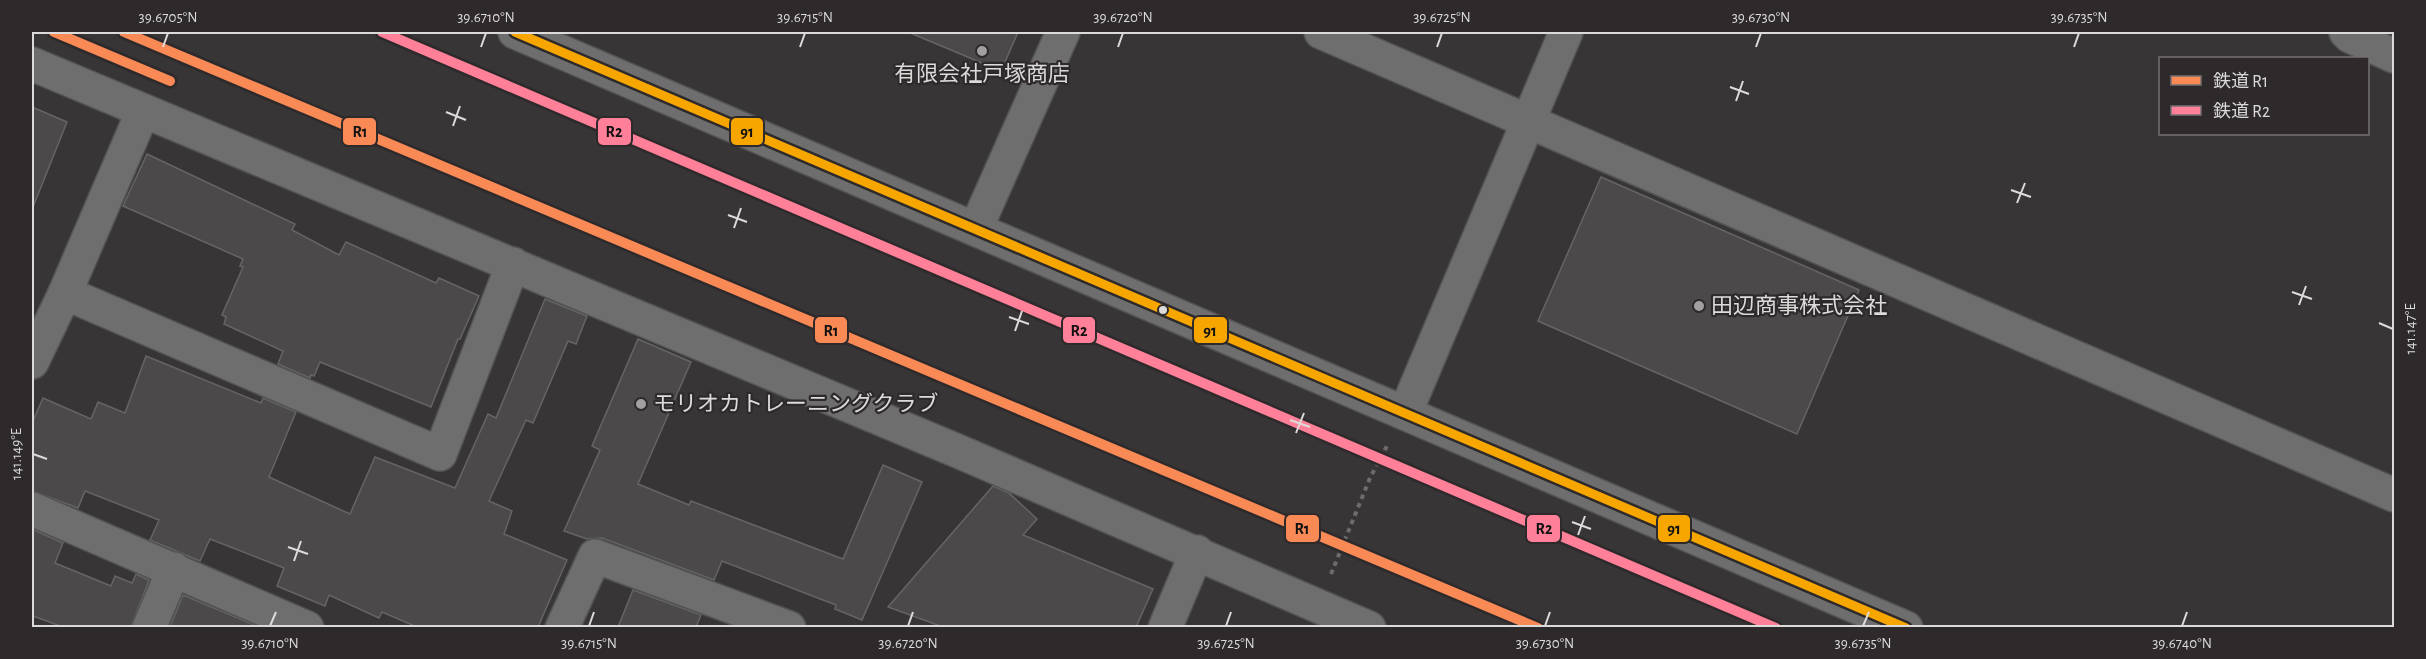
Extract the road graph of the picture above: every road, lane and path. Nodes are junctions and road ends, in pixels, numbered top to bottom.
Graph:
1 (515, 32) edge
2 (1063, 32) edge
3 (1321, 32) edge
4 (1566, 32) edge
5 (2349, 33) edge
6 (2394, 56) edge
7 (32, 64) edge
8 (143, 111) junction
9 (1527, 122) junction
10 (976, 228) junction
11 (513, 264) junction
12 (65, 293) junction
13 (32, 362) edge
14 (1406, 411) junction
15 (1380, 459) dead end
16 (2394, 495) edge
17 (32, 509) edge
18 (1197, 552) junction
19 (174, 568) junction
20 (1318, 605) junction
21 (149, 627) edge
22 (307, 627) edge
23 (562, 627) edge
24 (789, 627) edge
25 (1164, 627) edge
26 (1369, 627) edge
27 (1906, 627) edge

1 - 10 street
2 - 10 street
3 - 9 street
4 - 9 street
5 - 6 street
7 - 8 street
8 - 11 street
8 - 12 street
9 - 14 street
9 - 16 street
10 - 14 street
11 - 12 street
11 - 18 street
12 - 13 street
14 - 27 street
15 - 20 path
17 - 19 street
18 - 20 street
18 - 25 street
19 - 21 street
19 - 22 street
20 - 26 street
23 - 24 street

